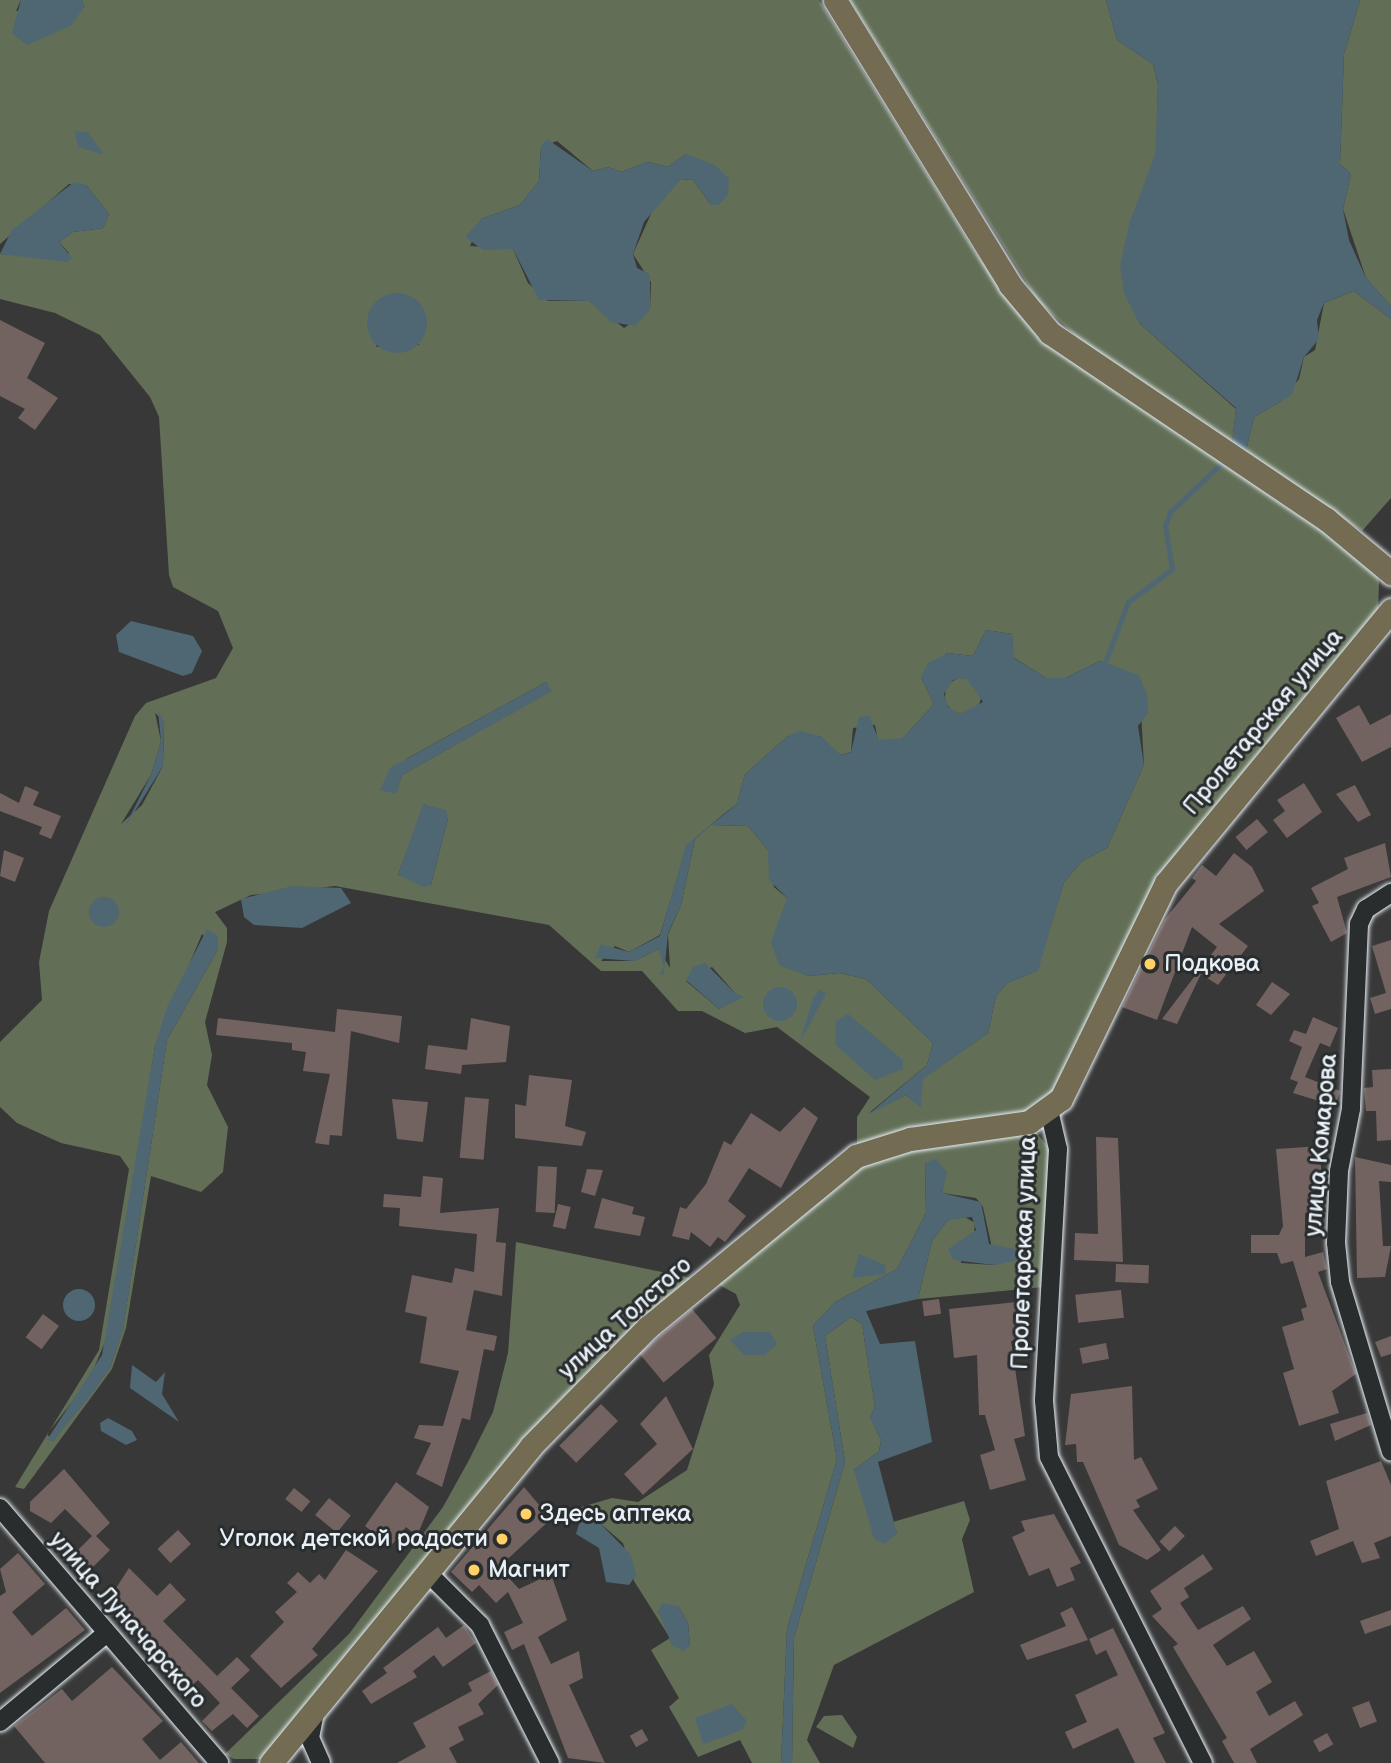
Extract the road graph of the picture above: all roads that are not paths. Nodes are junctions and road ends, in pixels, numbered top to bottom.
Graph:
1 (835, 0) edge
2 (1391, 573) edge
3 (1391, 610) edge
4 (1391, 892) edge
5 (1049, 1110) junction
6 (1391, 1452) edge
7 (0, 1508) edge
8 (428, 1573) junction
9 (107, 1633) junction
10 (315, 1712) junction
11 (0, 1722) edge
12 (219, 1763) edge
13 (271, 1763) edge
14 (321, 1763) edge
15 (550, 1763) edge
16 (1203, 1763) edge

1 - 2 main road
3 - 5 main road, Пролетарская улица
4 - 6 street, улица Комарова
5 - 8 main road, улица Толстого
5 - 16 street, Пролетарская улица
7 - 9 street, улица Луначарского
8 - 10 main road, улица Толстого
8 - 15 street
9 - 11 street
9 - 12 street, улица Луначарского
10 - 13 main road, улица Толстого
10 - 14 street

